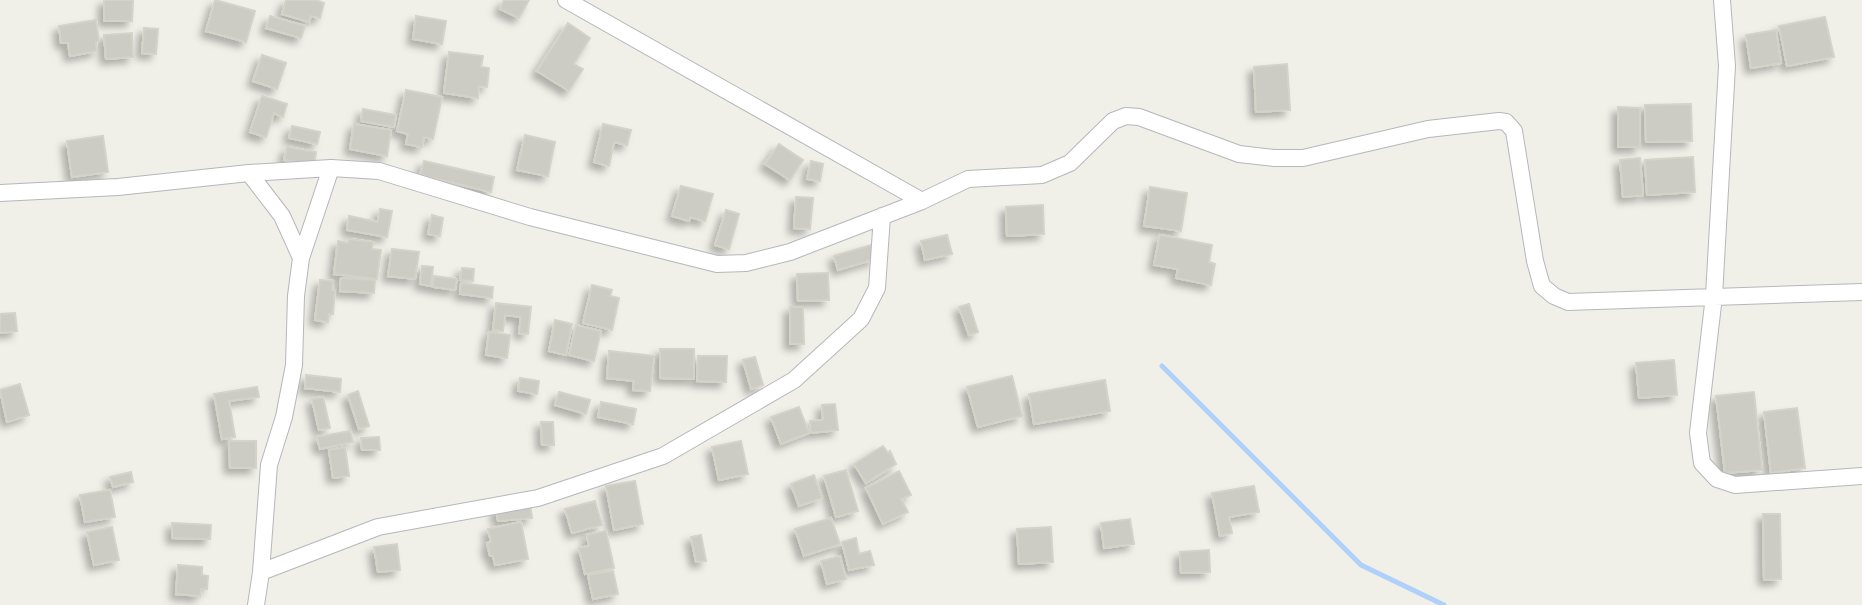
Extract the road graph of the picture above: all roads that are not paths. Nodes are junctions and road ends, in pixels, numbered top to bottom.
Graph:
1 (566, 0) edge
2 (1722, 0) edge
3 (331, 168) junction
4 (249, 173) junction
5 (0, 193) edge
6 (922, 201) junction
7 (882, 216) junction
8 (301, 258) junction
9 (1862, 292) edge
10 (1714, 296) junction
11 (1862, 476) edge
12 (261, 572) junction
13 (256, 605) edge

1 - 6 street
2 - 10 street
3 - 4 street
3 - 7 street
3 - 8 street
4 - 5 street
4 - 8 street
6 - 7 street
6 - 10 street
7 - 12 street
8 - 12 street
9 - 10 street
10 - 11 street
12 - 13 street

